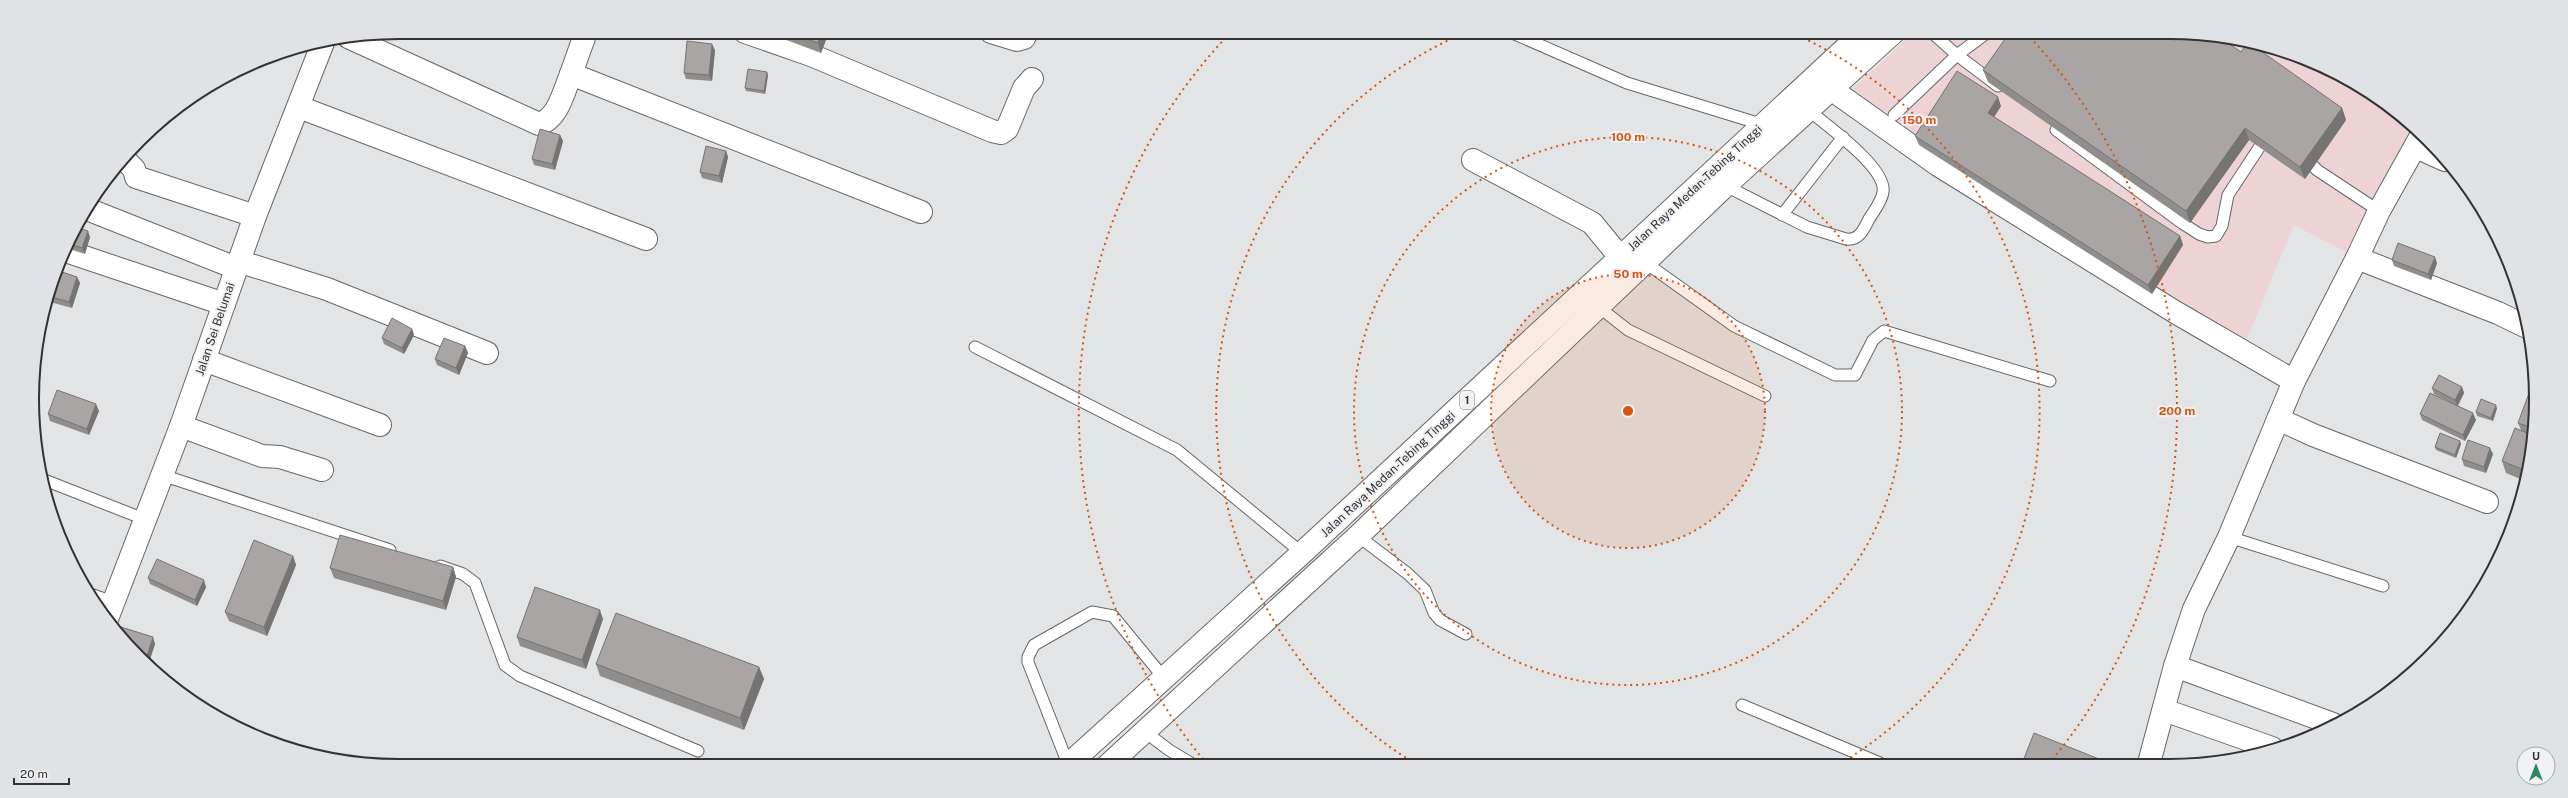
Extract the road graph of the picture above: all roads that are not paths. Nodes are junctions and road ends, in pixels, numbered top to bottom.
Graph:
1 (584, 39) edge
2 (765, 39) edge
3 (1526, 39) edge
4 (1857, 39) edge
5 (1886, 39) edge
6 (1939, 39) edge
7 (1979, 39) edge
8 (358, 41) edge
9 (321, 48) edge
10 (1957, 55) junction
11 (571, 74) junction
12 (1032, 79) dead end
13 (1831, 89) junction
14 (2008, 93) edge
15 (1800, 104) junction
16 (299, 107) junction
17 (1894, 115) dead end
18 (2046, 122) edge
19 (1764, 125) junction
20 (2273, 126) edge
21 (1843, 137) junction
22 (2419, 141) edge
23 (2295, 147) edge
24 (1473, 160) dead end
25 (128, 163) edge
26 (1718, 180) junction
27 (2378, 211) junction
28 (92, 212) edge
29 (921, 212) dead end
30 (1782, 215) junction
31 (255, 216) junction
32 (646, 239) dead end
33 (71, 252) edge
34 (1620, 257) junction
35 (2357, 258) junction
36 (1646, 263) junction
37 (237, 265) junction
38 (224, 304) junction
39 (1600, 308) junction
40 (2521, 324) edge
41 (975, 347) dead end
42 (487, 353) dead end
43 (204, 360) junction
44 (2050, 381) dead end
45 (2294, 381) junction
46 (1765, 396) dead end
47 (2278, 419) junction
48 (380, 425) dead end
49 (181, 426) junction
50 (322, 470) dead end
51 (162, 475) junction
52 (49, 482) edge
53 (2487, 502) dead end
54 (144, 519) junction
55 (1358, 536) junction
56 (2229, 537) junction
57 (1302, 553) junction
58 (403, 554) edge
59 (426, 561) edge
60 (2383, 586) dead end
61 (110, 610) edge
62 (1466, 634) dead end
63 (2175, 666) junction
64 (1164, 678) junction
65 (1742, 705) dead end
66 (2164, 710) junction
67 (2328, 722) edge
68 (1144, 731) junction
69 (2266, 746) edge
70 (698, 751) dead end
71 (1066, 759) edge
72 (1074, 759) edge
73 (1114, 759) edge
74 (1184, 759) edge
75 (1868, 759) edge
76 (2150, 759) edge

1 - 11 main road
2 - 12 main road
3 - 19 lane
4 - 15 main road, Jalan Raya Medan-Tebing Tinggi / 1
5 - 13 main road, Jalan Raya Medan-Tebing Tinggi / 1
6 - 10 lane
7 - 10 lane
8 - 11 main road
9 - 16 main road, Jalan Sei Belumai
10 - 14 lane
10 - 17 lane
11 - 29 main road
13 - 15 main road, Jalan Raya Medan-Tebing Tinggi / 1
13 - 45 main road
15 - 19 main road, Jalan Raya Medan-Tebing Tinggi / 1
15 - 21 lane
15 - 26 main road, Jalan Raya Medan-Tebing Tinggi / 1
16 - 31 main road, Jalan Sei Belumai
16 - 32 main road
18 - 20 lane
19 - 26 main road, Jalan Raya Medan-Tebing Tinggi / 1
21 - 30 lane
21 - 30 lane
22 - 27 main road
23 - 27 lane
24 - 34 main road
25 - 31 main road
26 - 30 lane
26 - 34 main road, Jalan Raya Medan-Tebing Tinggi / 1
26 - 36 main road, Jalan Raya Medan-Tebing Tinggi / 1
27 - 35 main road
28 - 37 main road
31 - 37 main road, Jalan Sei Belumai
33 - 38 main road
34 - 57 main road, Jalan Raya Medan-Tebing Tinggi / 1
35 - 40 main road
35 - 45 main road
36 - 39 main road, Jalan Raya Medan-Tebing Tinggi / 1
36 - 44 lane
37 - 38 main road, Jalan Sei Belumai
37 - 42 main road
38 - 43 main road, Jalan Sei Belumai
39 - 46 lane
39 - 55 main road, Jalan Raya Medan-Tebing Tinggi / 1
41 - 57 lane
43 - 48 main road
43 - 49 main road, Jalan Sei Belumai
45 - 47 main road
47 - 53 main road
47 - 56 main road
49 - 50 main road
49 - 51 main road, Jalan Sei Belumai
51 - 54 main road, Jalan Sei Belumai
51 - 58 lane
52 - 54 lane
54 - 61 main road, Jalan Sei Belumai
55 - 62 lane
55 - 68 main road, Jalan Raya Medan-Tebing Tinggi / 1
56 - 60 lane
56 - 63 main road
57 - 64 main road, Jalan Raya Medan-Tebing Tinggi / 1
59 - 70 lane
63 - 66 main road
63 - 67 main road
64 - 71 lane
64 - 72 main road, Jalan Raya Medan-Tebing Tinggi / 1
65 - 75 lane
66 - 69 main road
66 - 76 main road
68 - 73 main road, Jalan Raya Medan-Tebing Tinggi / 1
68 - 74 lane

